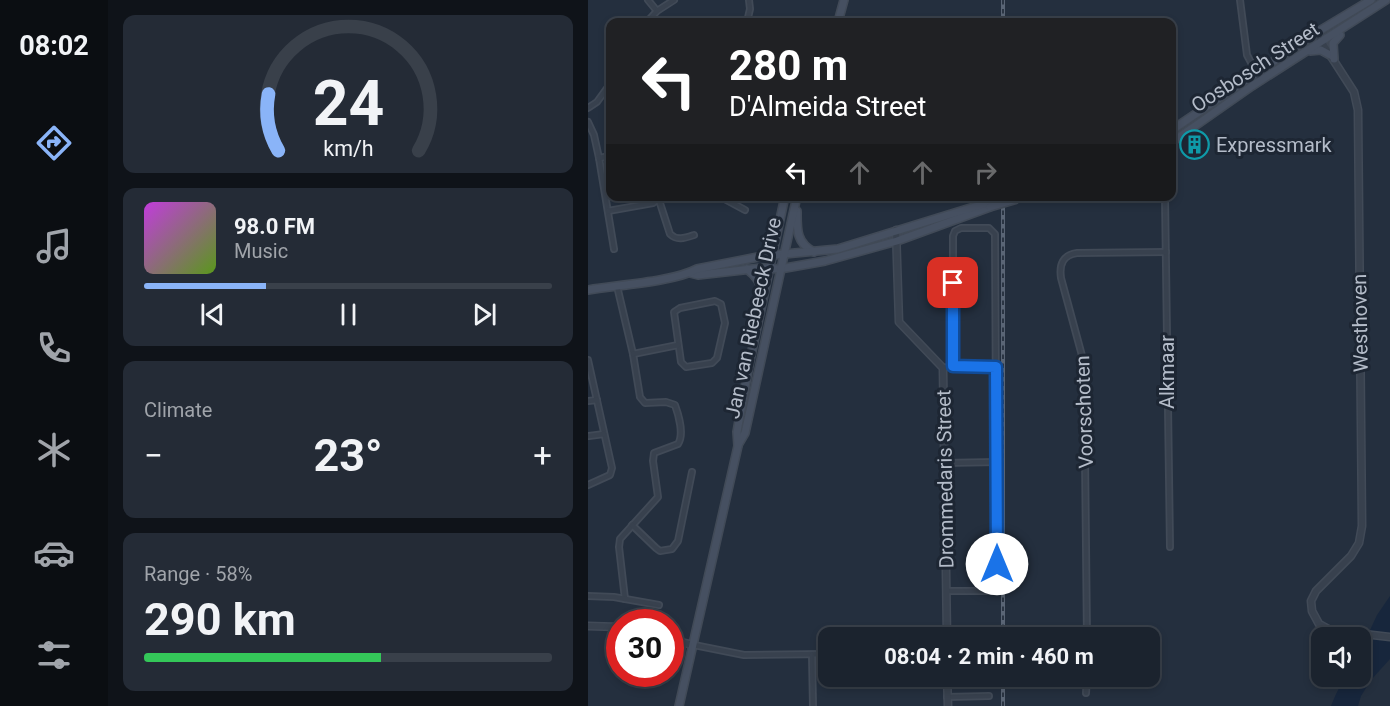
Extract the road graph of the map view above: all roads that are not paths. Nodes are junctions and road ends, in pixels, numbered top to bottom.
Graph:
1 (648, 0) edge
2 (674, 0) edge
3 (749, 0) edge
4 (844, 0) edge
5 (1240, 0) edge
6 (1371, 0) edge
7 (1386, 0) edge
8 (1372, 9) junction
9 (657, 11) junction
10 (651, 18) edge
11 (748, 18) edge
12 (839, 18) edge
13 (1316, 33) junction
14 (1322, 42) junction
15 (1303, 53) junction
16 (1333, 57) junction
17 (1256, 73) junction
18 (1261, 81) junction
19 (606, 90) edge
20 (588, 108) edge
21 (588, 122) edge
22 (1176, 127) edge
23 (1176, 138) edge
24 (606, 157) edge
25 (599, 158) junction
26 (606, 199) edge
27 (606, 201) edge
28 (654, 201) edge
29 (661, 201) edge
30 (728, 201) edge
31 (784, 201) edge
32 (797, 201) edge
33 (798, 201) edge
34 (996, 201) edge
35 (1005, 201) edge
36 (1165, 201) edge
37 (990, 204) junction
38 (745, 210) dead end
39 (608, 211) junction
40 (896, 230) junction
41 (694, 235) dead end
42 (897, 240) junction
43 (614, 249) dead end
44 (1166, 252) junction
45 (784, 253) junction
46 (816, 253) junction
47 (772, 255) junction
48 (770, 268) junction
49 (747, 269) junction
50 (780, 269) junction
51 (690, 273) junction
52 (617, 285) junction
53 (588, 290) edge
54 (764, 296) junction
55 (678, 345) junction
56 (633, 354) junction
57 (588, 363) edge
58 (953, 366) junction
59 (996, 367) junction
60 (943, 368) junction
61 (597, 400) junction
62 (588, 401) edge
63 (604, 434) junction
64 (589, 436) edge
65 (738, 446) junction
66 (997, 462) junction
67 (944, 463) junction
68 (692, 472) dead end
69 (588, 485) edge
70 (632, 525) junction
71 (1170, 547) dead end
72 (946, 591) junction
73 (588, 596) edge
74 (625, 599) junction
75 (659, 605) dead end
76 (588, 626) edge
77 (606, 627) edge
78 (947, 627) edge
79 (1087, 627) edge
80 (1390, 637) edge
81 (684, 643) edge
82 (694, 645) junction
83 (812, 654) junction
84 (818, 654) edge
85 (947, 687) edge
86 (1086, 687) edge
87 (1086, 693) dead end
88 (989, 696) dead end
89 (947, 697) junction
90 (679, 706) edge
91 (813, 706) edge
92 (948, 706) edge

1 - 9 street
2 - 9 street
3 - 11 street
4 - 12 main road
5 - 17 street
6 - 13 main road, Oosbosch Street
7 - 8 main road, Oosbosch Street
8 - 14 main road, Oosbosch Street
8 - 16 main road
9 - 10 street
13 - 14 street, Westhoven
13 - 17 main road, Oosbosch Street
14 - 15 main road, Oosbosch Street
14 - 16 street, Westhoven
15 - 16 main road
15 - 18 main road, Oosbosch Street
16 - 80 street, Westhoven
17 - 18 street
17 - 22 main road, Oosbosch Street
18 - 23 main road, Oosbosch Street
19 - 20 street
21 - 25 street
24 - 25 street
25 - 26 street
27 - 39 street
28 - 39 street
29 - 41 street
30 - 38 street
31 - 47 main road, Jan van Riebeeck Drive
32 - 45 main road, Jan van Riebeeck Drive
33 - 46 main road
34 - 37 main road, bridge
35 - 37 main road, bridge
36 - 44 street, Alkmaar
37 - 40 main road
37 - 42 main road
39 - 43 street
40 - 42 street, Drommedaris Street
40 - 46 main road
42 - 50 main road
42 - 60 street, Drommedaris Street
44 - 71 street, Alkmaar
44 - 79 street, Voorschoten
45 - 46 main road
45 - 47 main road
45 - 50 main road, Jan van Riebeeck Drive
47 - 48 main road, Jan van Riebeeck Drive
47 - 51 main road
48 - 49 main road
48 - 50 main road
48 - 54 main road, Jan van Riebeeck Drive
49 - 51 main road
49 - 54 main road
50 - 65 main road, Jan van Riebeeck Drive
51 - 52 main road
52 - 53 main road
52 - 56 street
54 - 65 main road, Jan van Riebeeck Drive
55 - 55 street
55 - 56 street
56 - 70 street
57 - 61 street
58 - 59 street
58 - 59 street
58 - 60 street
59 - 66 street
60 - 67 street, Drommedaris Street
61 - 62 street
61 - 63 street
63 - 64 street
63 - 69 street
65 - 82 main road, Jan van Riebeeck Drive
66 - 67 street
66 - 72 street
67 - 72 street, Drommedaris Street
68 - 70 street
70 - 74 street
72 - 78 street, Drommedaris Street
73 - 74 street
74 - 75 street
76 - 77 street
81 - 82 street
82 - 83 street
82 - 90 main road, Jan van Riebeeck Drive
83 - 84 street
83 - 91 street
85 - 89 street
86 - 87 street
88 - 89 street
89 - 92 street

